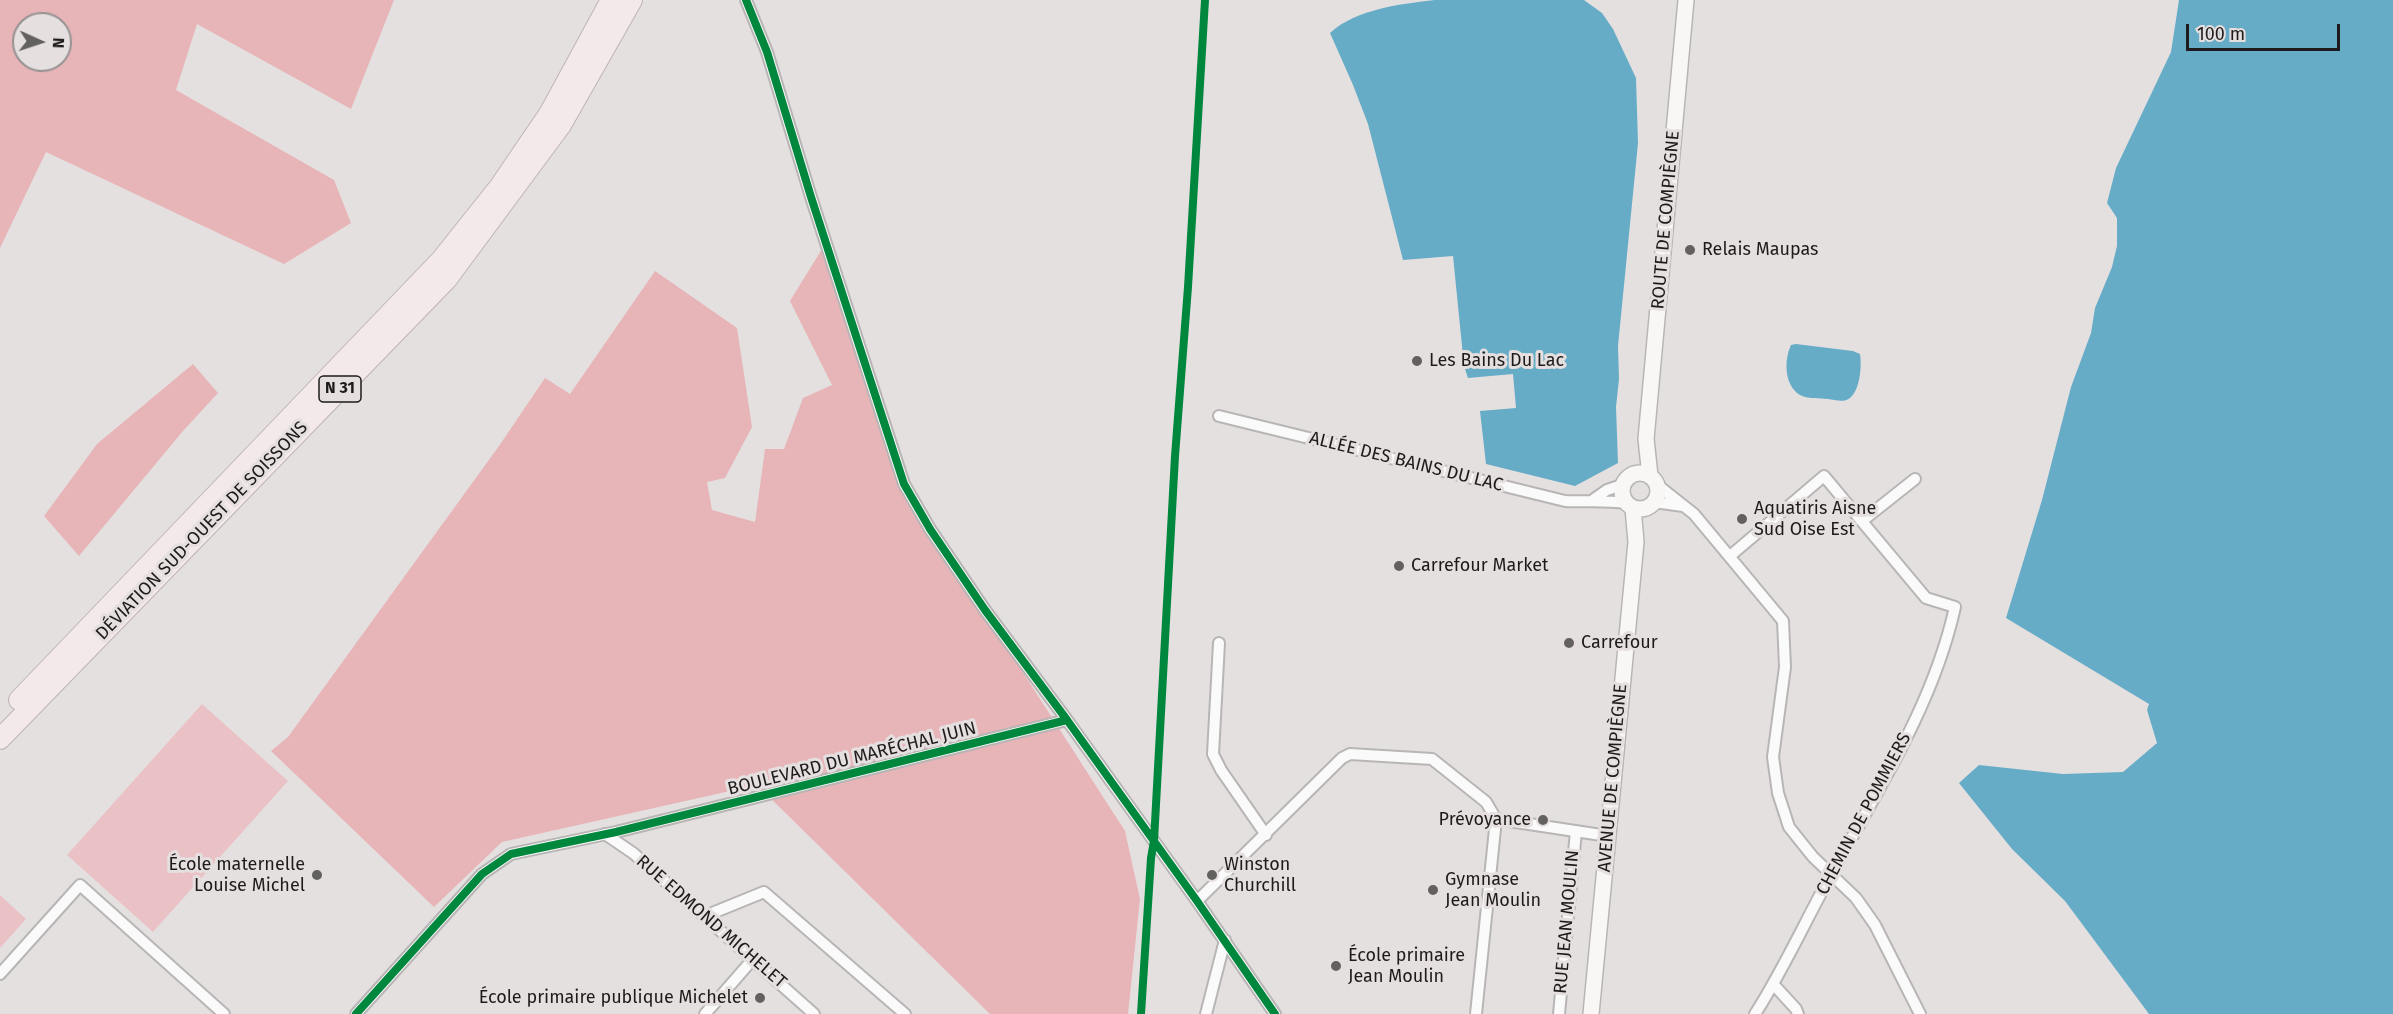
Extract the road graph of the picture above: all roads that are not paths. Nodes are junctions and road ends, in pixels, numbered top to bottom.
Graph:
1 (611, 0) edge
2 (632, 0) edge
3 (746, 0) edge
4 (1686, 0) edge
5 (1219, 416) dead end
6 (1646, 440) junction
7 (1915, 479) dead end
8 (1627, 480) junction
9 (1653, 480) junction
10 (1594, 500) junction
11 (1640, 505) junction
12 (1683, 506) junction
13 (1863, 521) junction
14 (1730, 556) junction
15 (1219, 643) dead end
16 (0, 720) edge
17 (1067, 720) junction
18 (0, 739) edge
19 (1496, 819) junction
20 (1576, 831) junction
21 (605, 834) junction
22 (1266, 835) junction
23 (1608, 836) junction
24 (1831, 875) junction
25 (1197, 901) junction
26 (705, 916) junction
27 (1225, 940) junction
28 (753, 959) junction
29 (0, 974) edge
30 (1774, 985) junction
31 (224, 1014) edge
32 (356, 1014) edge
33 (705, 1014) edge
34 (814, 1014) edge
35 (904, 1014) edge
36 (1206, 1014) edge
37 (1275, 1014) edge
38 (1476, 1014) edge
39 (1559, 1014) edge
40 (1591, 1014) edge
41 (1755, 1014) edge
42 (1798, 1014) edge
43 (1920, 1014) edge

1 - 16 highway, DÉVIATION SUD-OUEST DE SOISSONS / N 31
2 - 18 highway, DÉVIATION SUD-OUEST DE SOISSONS / N 31
3 - 17 street
4 - 6 main road, ROUTE DE COMPIÈGNE
5 - 10 street, ALLÉE DES BAINS DU LAC
6 - 8 main road
6 - 9 main road
7 - 13 street
8 - 9 main road
8 - 10 street, ALLÉE DES BAINS DU LAC
8 - 11 main road
9 - 11 main road
9 - 12 street
10 - 11 street, ALLÉE DES BAINS DU LAC
11 - 12 street, ALLÉE DES BAINS DU LAC
11 - 23 main road, AVENUE DE COMPIÈGNE
12 - 14 street
13 - 14 street
13 - 24 street, CHEMIN DE POMMIERS
14 - 24 street
15 - 22 street
17 - 21 street, BOULEVARD DU MARÉCHAL JUIN
17 - 25 street
19 - 20 street
19 - 22 street
19 - 38 street
20 - 23 street
20 - 39 street, RUE JEAN MOULIN
21 - 26 street, RUE EDMOND MICHELET
21 - 32 street, BOULEVARD DU MARÉCHAL JUIN
22 - 25 street
23 - 40 main road, AVENUE DE COMPIÈGNE
24 - 30 street, CHEMIN DE POMMIERS
24 - 43 street
25 - 27 street
26 - 28 street, RUE EDMOND MICHELET
26 - 35 street
27 - 36 street
27 - 37 street
28 - 33 street
28 - 34 street, RUE EDMOND MICHELET
29 - 31 street
30 - 41 street, CHEMIN DE POMMIERS
30 - 42 street

